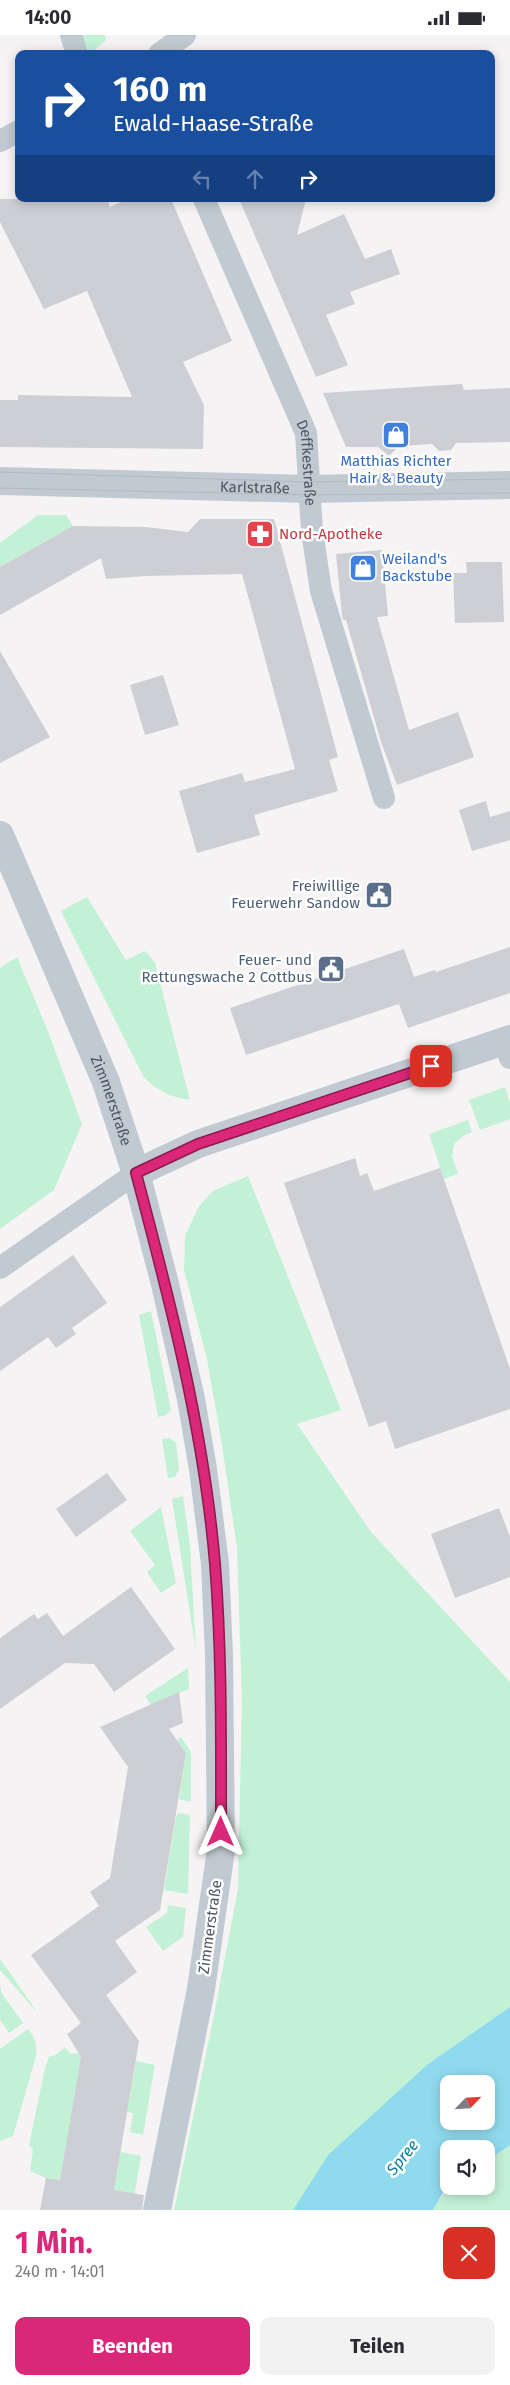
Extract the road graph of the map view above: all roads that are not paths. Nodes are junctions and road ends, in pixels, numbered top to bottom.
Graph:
1 (71, 35) edge
2 (185, 35) edge
3 (76, 50) edge
4 (164, 50) edge
5 (15, 133) edge
6 (0, 141) edge
7 (205, 202) edge
8 (0, 481) edge
9 (510, 485) edge
10 (309, 489) junction
11 (384, 798) dead end
12 (0, 835) edge
13 (508, 1046) edge
14 (136, 1173) junction
15 (0, 1268) edge
16 (157, 2210) edge

1 - 3 street
2 - 4 street
5 - 6 street
7 - 10 street, Deffkestraße
8 - 10 street, Karlstraße
9 - 10 street, Karlstraße
10 - 11 street, Deffkestraße
12 - 14 street, Zimmerstraße
13 - 14 street
14 - 15 street
14 - 16 street, Zimmerstraße

